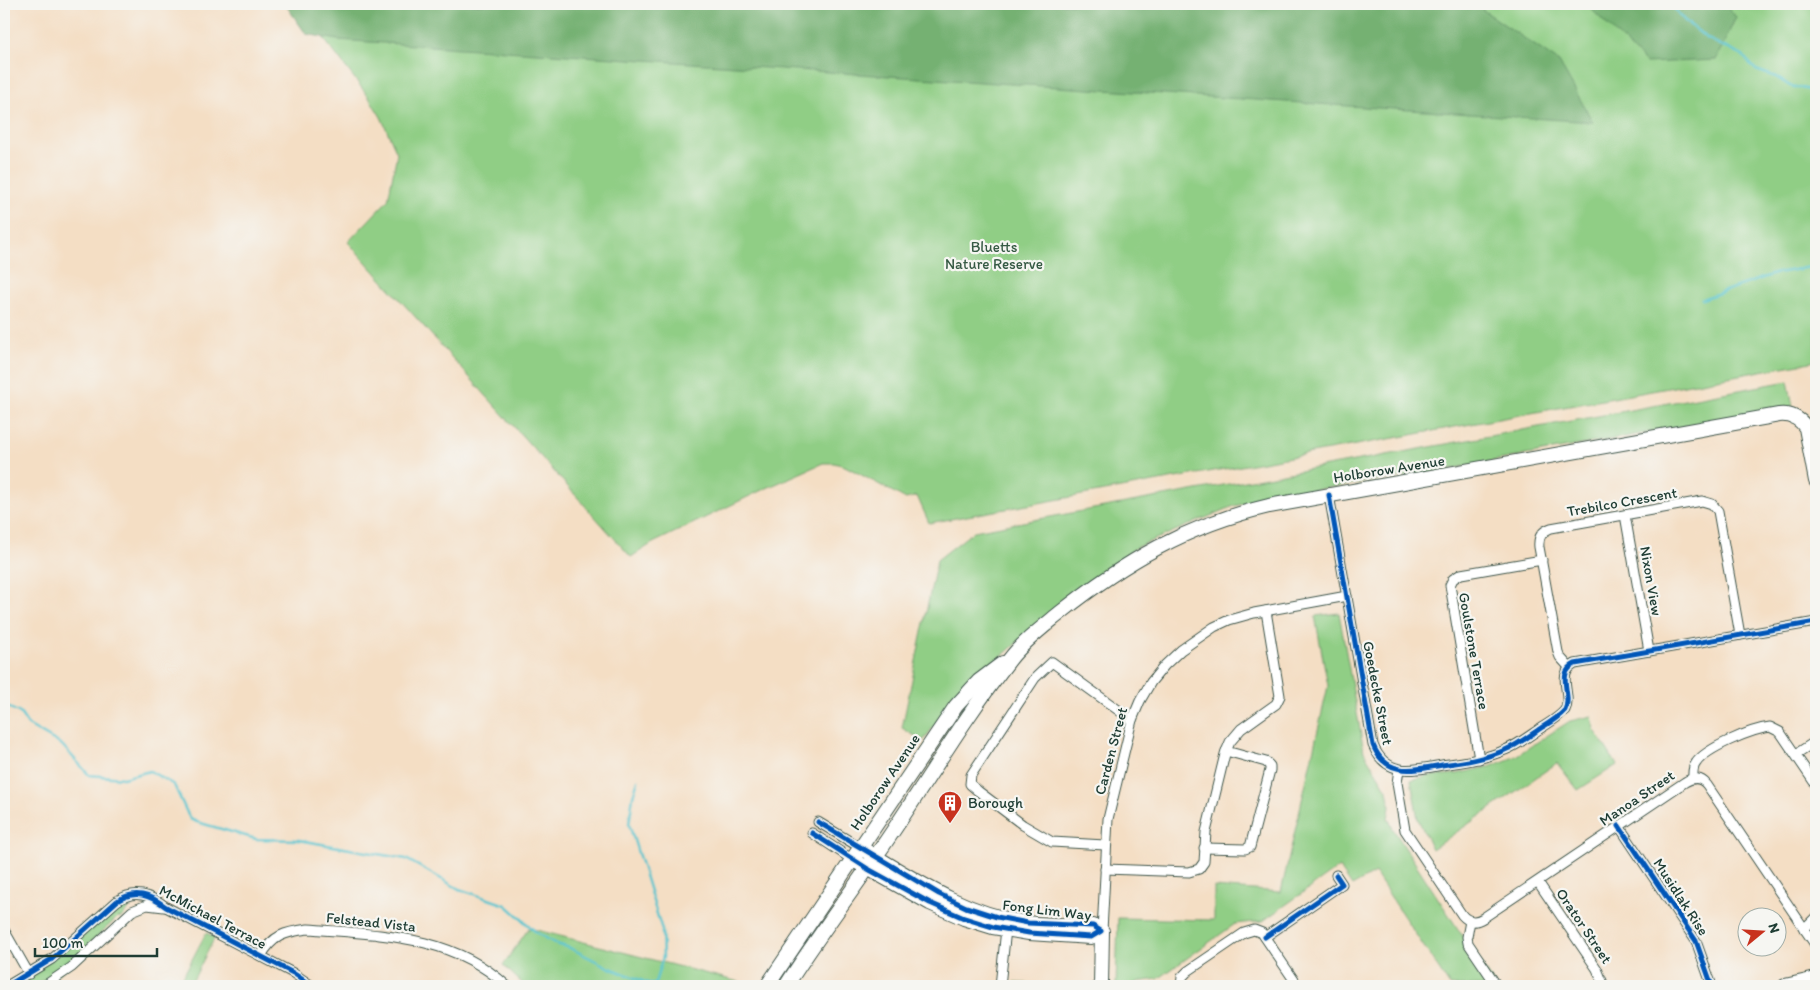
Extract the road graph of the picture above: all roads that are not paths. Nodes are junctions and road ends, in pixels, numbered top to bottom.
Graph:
1 (1816, 481) edge
2 (1329, 495) junction
3 (1625, 515) junction
4 (1542, 560) junction
5 (1347, 596) junction
6 (1266, 611) junction
7 (1816, 622) edge
8 (1740, 635) junction
9 (1649, 651) junction
10 (1011, 658) junction
11 (1569, 668) junction
12 (1132, 720) junction
13 (1816, 741) edge
14 (1226, 752) junction
15 (1796, 754) junction
16 (1479, 759) junction
17 (1399, 770) junction
18 (1693, 778) junction
19 (1816, 785) edge
20 (818, 822) dead end
21 (1619, 826) junction
22 (812, 833) dead end
23 (1105, 845) junction
24 (861, 848) junction
25 (1204, 848) junction
26 (876, 857) junction
27 (853, 860) junction
28 (868, 869) junction
29 (1105, 870) junction
30 (1336, 875) dead end
31 (1538, 882) junction
32 (124, 896) junction
33 (166, 907) junction
34 (132, 911) junction
35 (1816, 917) edge
36 (1470, 921) junction
37 (1006, 929) junction
38 (1804, 929) junction
39 (4, 930) edge
40 (1102, 931) joint
41 (1265, 937) junction
42 (1816, 946) edge
43 (261, 956) junction
44 (29, 974) junction
45 (1816, 979) edge
46 (8, 986) edge
47 (44, 986) edge
48 (312, 986) edge
49 (508, 986) edge
50 (767, 986) edge
51 (786, 986) edge
52 (1000, 986) edge
53 (1100, 986) edge
54 (1181, 986) edge
55 (1298, 986) edge
56 (1497, 986) edge
57 (1604, 986) edge
58 (1712, 986) edge
59 (1785, 986) edge

1 - 2 main road, Holborow Avenue
2 - 5 street, Goedecke Street
2 - 10 main road, Holborow Avenue
3 - 4 street, Trebilco Crescent
3 - 8 street, Trebilco Crescent
3 - 9 street, Nixon View
4 - 11 street, Trebilco Crescent
4 - 16 street, Goulstone Terrace
5 - 6 street, Carden Street
5 - 17 street, Goedecke Street
6 - 12 street, Carden Street
6 - 14 street
7 - 8 street
8 - 9 street
9 - 11 street
10 - 24 main road, Holborow Avenue
10 - 26 main road, Holborow Avenue
11 - 16 street
12 - 23 street, Carden Street
12 - 23 street
13 - 15 street
14 - 25 street
14 - 25 street
15 - 18 street
15 - 19 street
16 - 17 street
17 - 36 street
18 - 21 street, Manoa Street
18 - 38 street, Manoa Street
20 - 24 street
21 - 31 street, Manoa Street
21 - 58 street, Musidlak Rise
22 - 27 street
23 - 29 street, Carden Street
24 - 26 main road, Fong Lim Way
24 - 27 main road, Holborow Avenue
25 - 29 street
26 - 28 main road, Holborow Avenue
26 - 37 main road, Fong Lim Way
27 - 28 main road, Fong Lim Way
27 - 50 main road, Holborow Avenue
28 - 37 main road, Fong Lim Way
28 - 51 main road, Holborow Avenue
29 - 40 street, Carden Street
30 - 41 street
31 - 36 street, Manoa Street
31 - 57 street, Orator Street
32 - 33 street, McMichael Terrace
32 - 34 street
32 - 44 street
33 - 34 street, McMichael Terrace
33 - 43 street, McMichael Terrace
34 - 47 street
35 - 38 street
36 - 56 street
37 - 52 street
38 - 42 street, Manoa Street
39 - 44 street
40 - 53 main road
41 - 54 street
41 - 55 street
43 - 48 street, McMichael Terrace
43 - 49 street, Felstead Vista
44 - 46 street
45 - 59 main road

